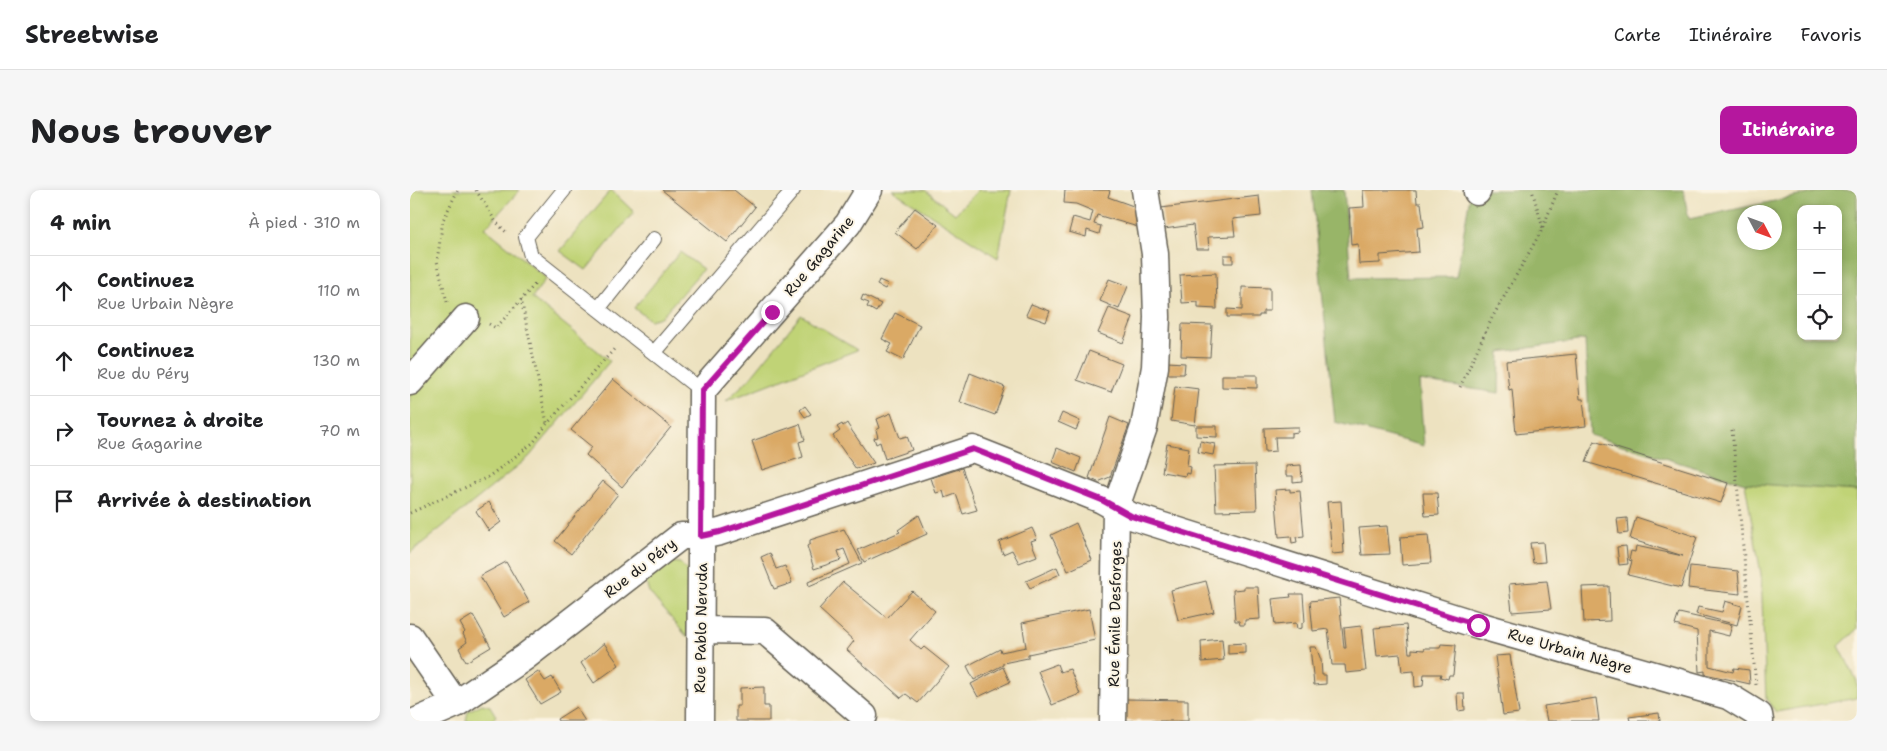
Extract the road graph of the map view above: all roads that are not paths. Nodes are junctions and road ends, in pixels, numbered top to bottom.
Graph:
1 (564, 190) edge
2 (793, 190) edge
3 (869, 190) edge
4 (1146, 190) edge
5 (654, 239) dead end
6 (598, 309) junction
7 (460, 324) road end
8 (654, 353) junction
9 (410, 382) edge
10 (702, 391) junction
11 (1116, 507) junction
12 (701, 536) junction
13 (701, 630) junction
14 (410, 637) edge
15 (456, 704) junction
16 (864, 716) dead end
17 (1760, 718) edge
18 (417, 721) edge
19 (700, 721) edge
20 (1113, 721) edge

1 - 6 lane
2 - 8 lane
3 - 10 street, Rue Gagarine
4 - 11 street, Rue Émile Desforges
5 - 6 lane
6 - 8 lane
7 - 9 street
8 - 10 lane
10 - 12 street
11 - 12 street, Rue du Péry
11 - 17 street, Rue Urbain Nègre
11 - 20 street, Rue Émile Desforges
12 - 13 street, Rue Pablo Neruda
12 - 15 street, Rue du Péry
13 - 16 street
13 - 19 street, Rue Pablo Neruda
14 - 15 street
15 - 18 street, Rue du Péry

